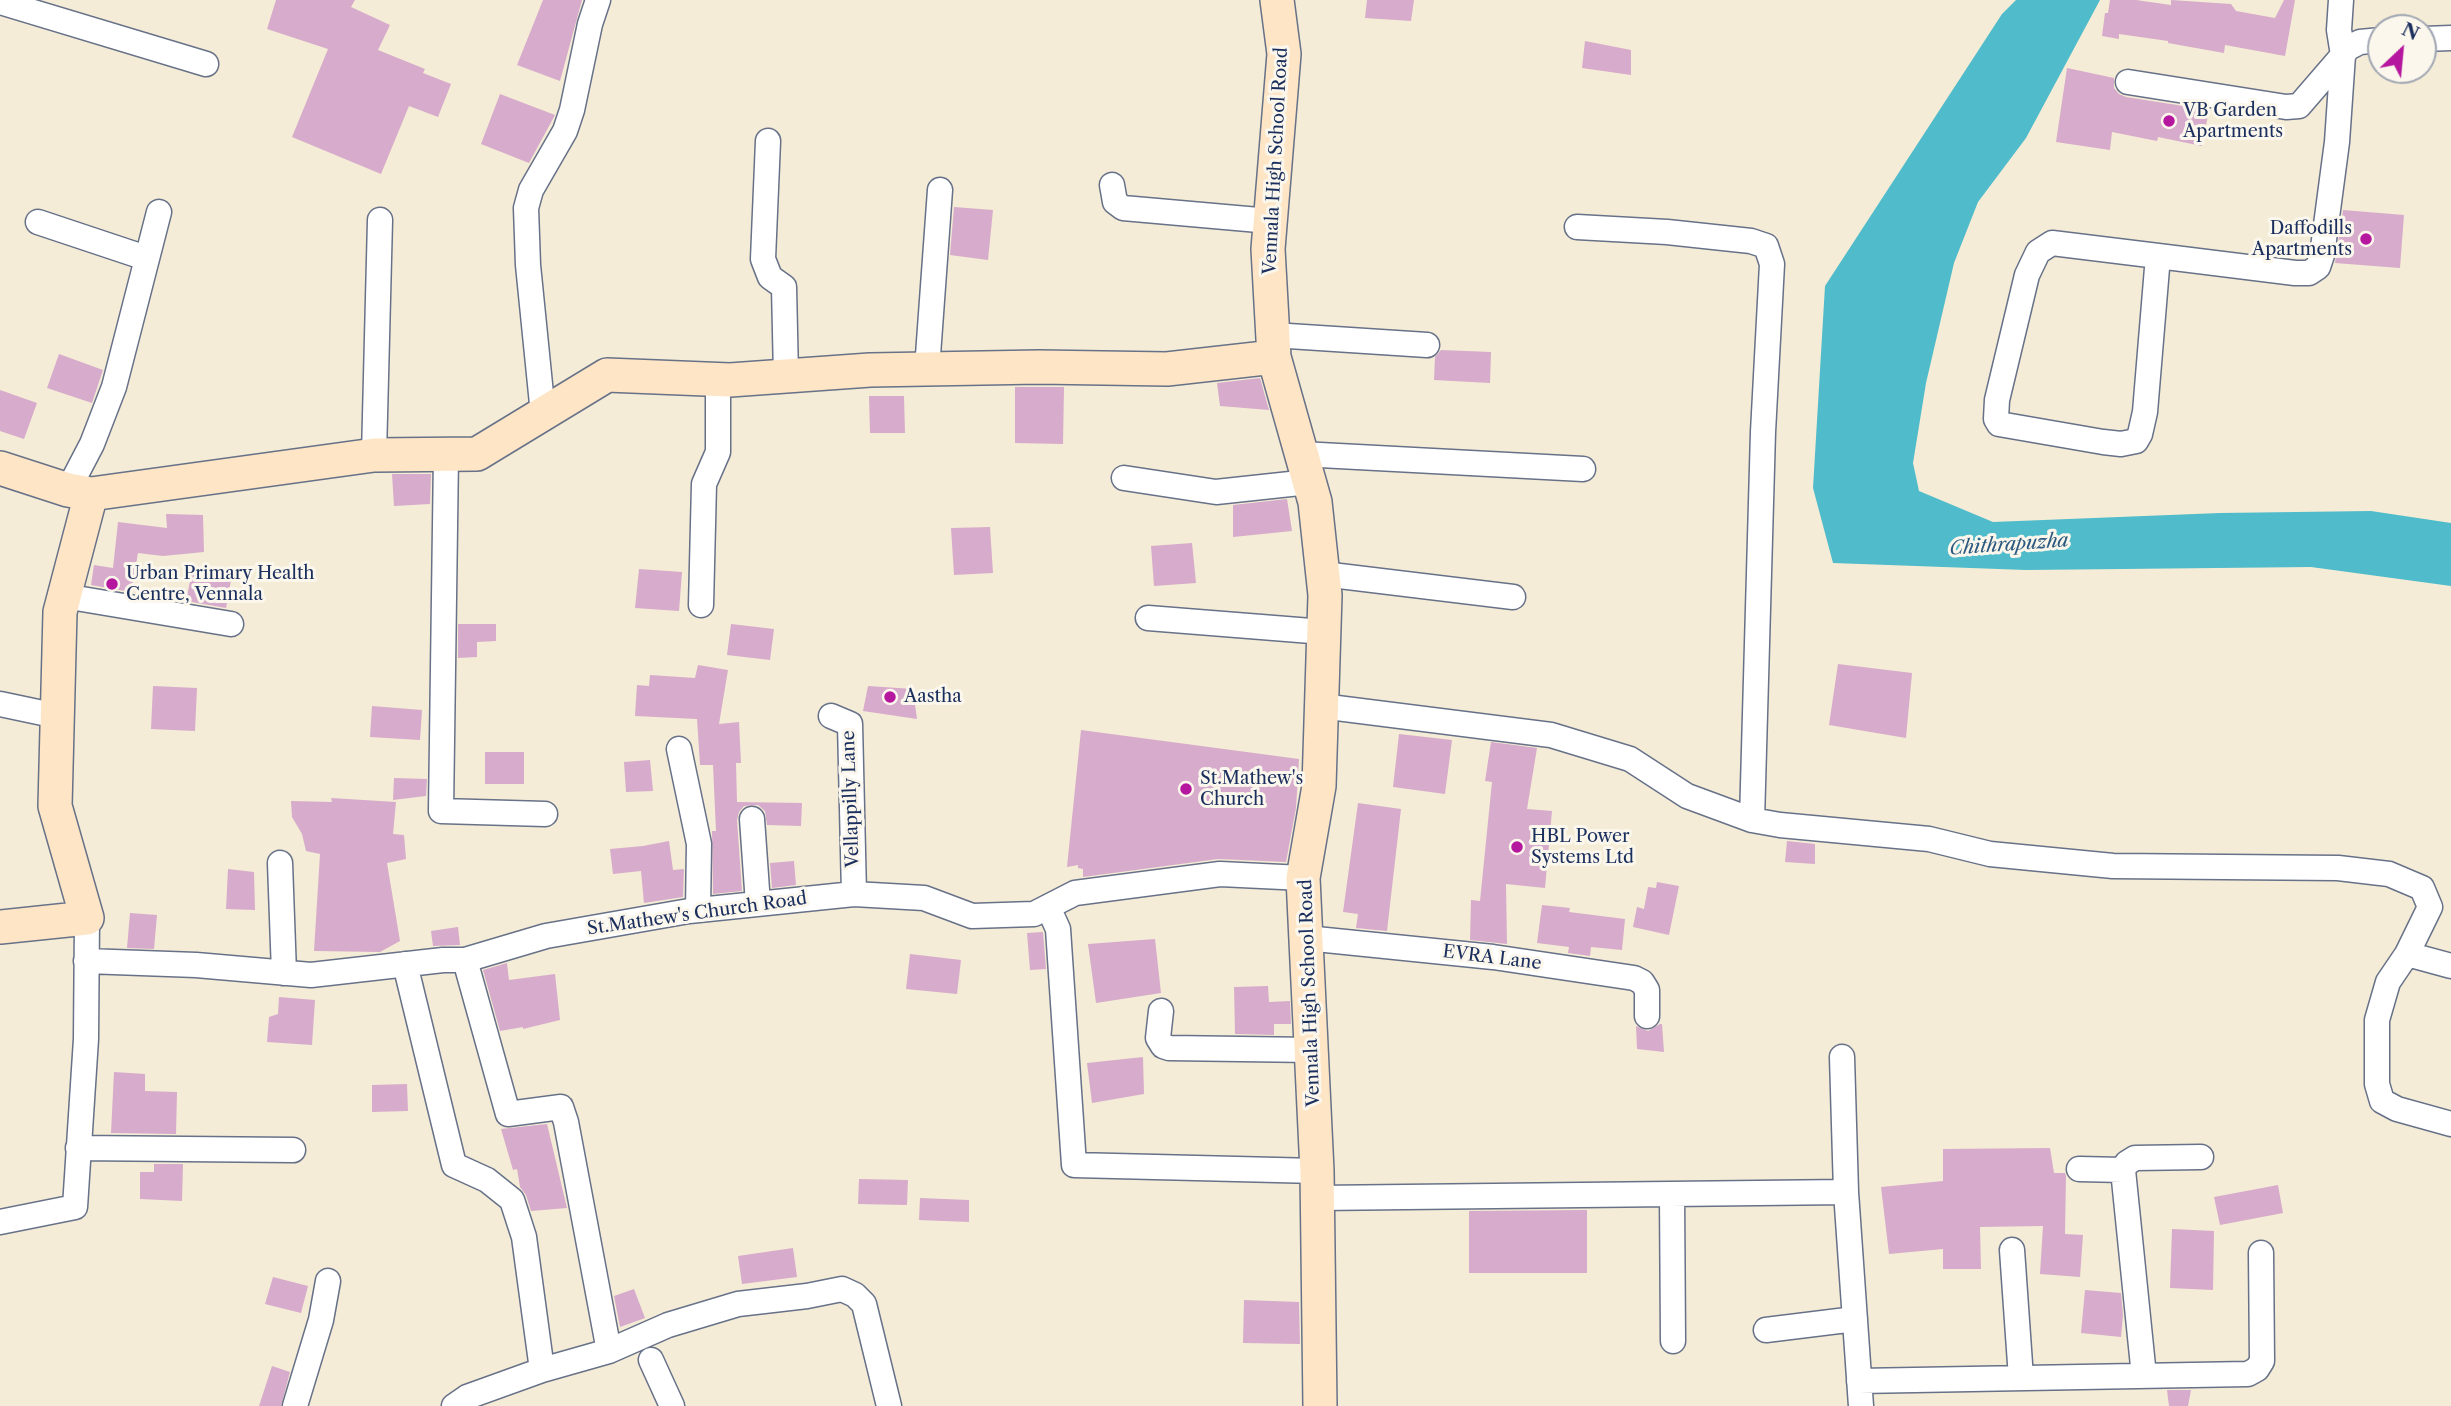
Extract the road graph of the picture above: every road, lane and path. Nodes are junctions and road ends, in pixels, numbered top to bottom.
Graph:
1 (598, 0) edge
2 (1277, 0) edge
3 (2341, 0) edge
4 (0, 2) edge
5 (2367, 42) edge
6 (2343, 55) junction
7 (206, 64) dead end
8 (2128, 82) dead end
9 (768, 141) dead end
10 (1112, 185) dead end
11 (940, 190) dead end
12 (159, 212) dead end
13 (380, 220) dead end
14 (1270, 221) junction
15 (38, 222) dead end
16 (1577, 228) dead end
17 (2158, 256) junction
18 (146, 258) junction
19 (1427, 345) dead end
20 (1274, 346) junction
21 (927, 369) junction
22 (786, 376) junction
23 (718, 380) junction
24 (543, 414) junction
25 (374, 455) junction
26 (446, 455) junction
27 (0, 468) edge
28 (1305, 468) junction
29 (1583, 469) dead end
30 (1124, 478) dead end
31 (80, 492) junction
32 (1323, 574) junction
33 (64, 596) junction
34 (1513, 597) dead end
35 (701, 605) dead end
36 (1147, 618) dead end
37 (231, 624) dead end
38 (1324, 632) junction
39 (0, 704) edge
40 (1321, 706) junction
41 (57, 716) junction
42 (831, 716) dead end
43 (679, 748) dead end
44 (545, 814) dead end
45 (752, 819) dead end
46 (1752, 820) junction
47 (280, 863) dead end
48 (1303, 878) junction
49 (854, 894) junction
50 (758, 904) junction
51 (1048, 907) junction
52 (698, 910) junction
53 (87, 918) junction
54 (0, 927) edge
55 (1306, 938) junction
56 (2407, 954) junction
57 (466, 960) junction
58 (86, 961) junction
59 (405, 964) junction
60 (2451, 966) edge
61 (284, 973) junction
62 (1161, 1012) dead end
63 (1647, 1016) dead end
64 (1312, 1050) junction
65 (1842, 1057) dead end
66 (2451, 1124) edge
67 (78, 1148) junction
68 (293, 1150) dead end
69 (2201, 1157) dead end
70 (2079, 1169) dead end
71 (2123, 1170) junction
72 (1317, 1184) junction
73 (1846, 1192) junction
74 (1672, 1194) junction
75 (0, 1222) edge
76 (2012, 1250) dead end
77 (2261, 1252) dead end
78 (328, 1281) dead end
79 (1855, 1319) junction
80 (1766, 1330) dead end
81 (1673, 1341) dead end
82 (609, 1351) junction
83 (651, 1360) dead end
84 (542, 1370) junction
85 (2144, 1376) junction
86 (2021, 1378) junction
87 (1859, 1381) junction
88 (295, 1406) edge
89 (454, 1406) edge
90 (672, 1406) edge
91 (889, 1406) edge
92 (1320, 1406) edge
93 (1861, 1406) edge

1 - 24 street
2 - 14 street, Vennala High School Road
3 - 6 street
4 - 7 street
5 - 6 street
6 - 8 street
6 - 17 street
9 - 22 street
10 - 14 street
11 - 21 street
12 - 18 street
13 - 25 street
14 - 20 street, Vennala High School Road
15 - 18 street
16 - 46 street
17 - 17 street
18 - 31 street
19 - 20 street
20 - 21 street
20 - 28 street, Vennala High School Road
21 - 22 street
22 - 23 street
23 - 24 street
23 - 35 street
24 - 26 street
25 - 26 street
25 - 31 street
26 - 44 street
27 - 31 street
28 - 29 street
28 - 30 street
28 - 32 street, Vennala High School Road
31 - 33 street
32 - 34 street
32 - 38 street, Vennala High School Road
33 - 37 street
33 - 41 street
36 - 38 street
38 - 40 street, Vennala High School Road
39 - 41 street
40 - 46 street
40 - 48 street, Vennala High School Road
41 - 53 street
42 - 49 street, Vellappilly Lane
43 - 52 street
45 - 50 street
46 - 56 street
47 - 61 street
48 - 51 street, St.Mathew's Church Road
48 - 55 street, Vennala High School Road
49 - 50 street, St.Mathew's Church Road
49 - 51 street, St.Mathew's Church Road
50 - 52 street, St.Mathew's Church Road
51 - 72 street
52 - 57 street, St.Mathew's Church Road
53 - 54 street
53 - 58 street
55 - 63 street, EVRA Lane
55 - 64 street, Vennala High School Road
56 - 60 street
56 - 66 street
57 - 59 street, St.Mathew's Church Road
57 - 82 street
58 - 61 street, St.Mathew's Church Road
58 - 67 street
59 - 61 street, St.Mathew's Church Road
59 - 84 street
62 - 64 street
64 - 72 street, Vennala High School Road
65 - 73 street
67 - 68 street
67 - 75 street
69 - 71 street
70 - 71 street
71 - 85 street
72 - 74 street
72 - 92 street, Vennala High School Road
73 - 74 street
73 - 79 street
74 - 81 street
76 - 86 street
77 - 85 street
78 - 88 street
79 - 80 street
79 - 87 street
82 - 84 street
82 - 91 street
83 - 90 street
84 - 89 street
85 - 86 street
86 - 87 street
87 - 93 street

